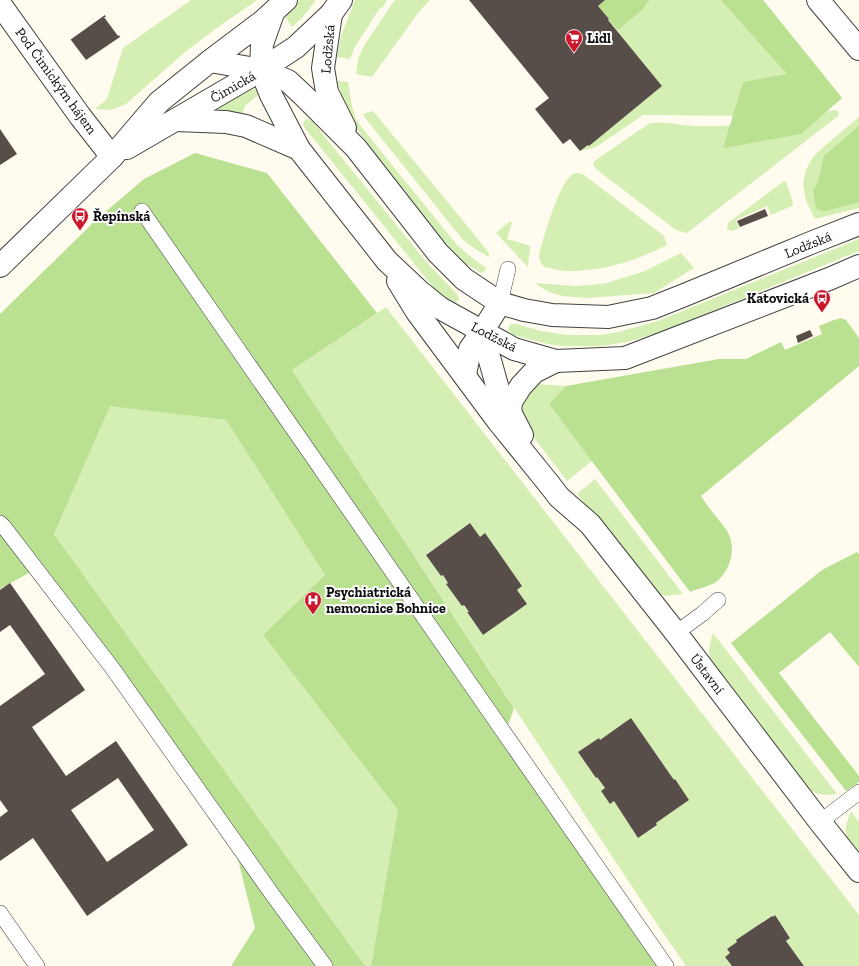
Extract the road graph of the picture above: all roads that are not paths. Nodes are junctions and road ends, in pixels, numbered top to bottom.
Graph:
1 (818, 0) edge
2 (0, 4) edge
3 (279, 6) edge
4 (336, 7) edge
5 (859, 49) edge
6 (210, 61) junction
7 (261, 70) junction
8 (176, 120) junction
9 (356, 148) junction
10 (299, 149) junction
11 (112, 157) junction
12 (142, 211) dead end
13 (859, 224) edge
14 (386, 260) junction
15 (0, 266) edge
16 (859, 266) edge
17 (508, 269) dead end
18 (500, 303) junction
19 (482, 332) junction
20 (556, 361) junction
21 (464, 375) junction
22 (510, 413) junction
23 (548, 484) junction
24 (0, 523) edge
25 (718, 600) dead end
26 (676, 633) junction
27 (859, 792) edge
28 (820, 822) junction
29 (859, 871) edge
30 (0, 913) edge
31 (37, 966) edge
32 (325, 966) edge
33 (666, 966) edge

1 - 5 street
2 - 11 street, Pod Čimickým hájem
3 - 6 street, Čimická
3 - 7 street, Lodžská
4 - 7 street, Čimická
4 - 9 street, Lodžská
6 - 7 street, Lodžská
6 - 11 street, Čimická
7 - 8 street, Čimická
7 - 9 street, Lodžská
7 - 10 street, Lodžská
8 - 10 street
8 - 11 street, Čimická
9 - 18 street, Lodžská
10 - 14 street, Lodžská
11 - 15 street, Čimická
12 - 33 lane
13 - 18 street, Lodžská
14 - 19 street, Lodžská
14 - 21 street
16 - 20 street, Lodžská
17 - 18 lane
18 - 19 street
19 - 20 street, Lodžská
19 - 21 street
19 - 22 street
20 - 22 street
21 - 23 street
22 - 23 street
23 - 26 street, Ústavní
24 - 32 lane
25 - 26 lane
26 - 28 street, Ústavní
27 - 28 lane
28 - 29 street, Ústavní
30 - 31 lane

